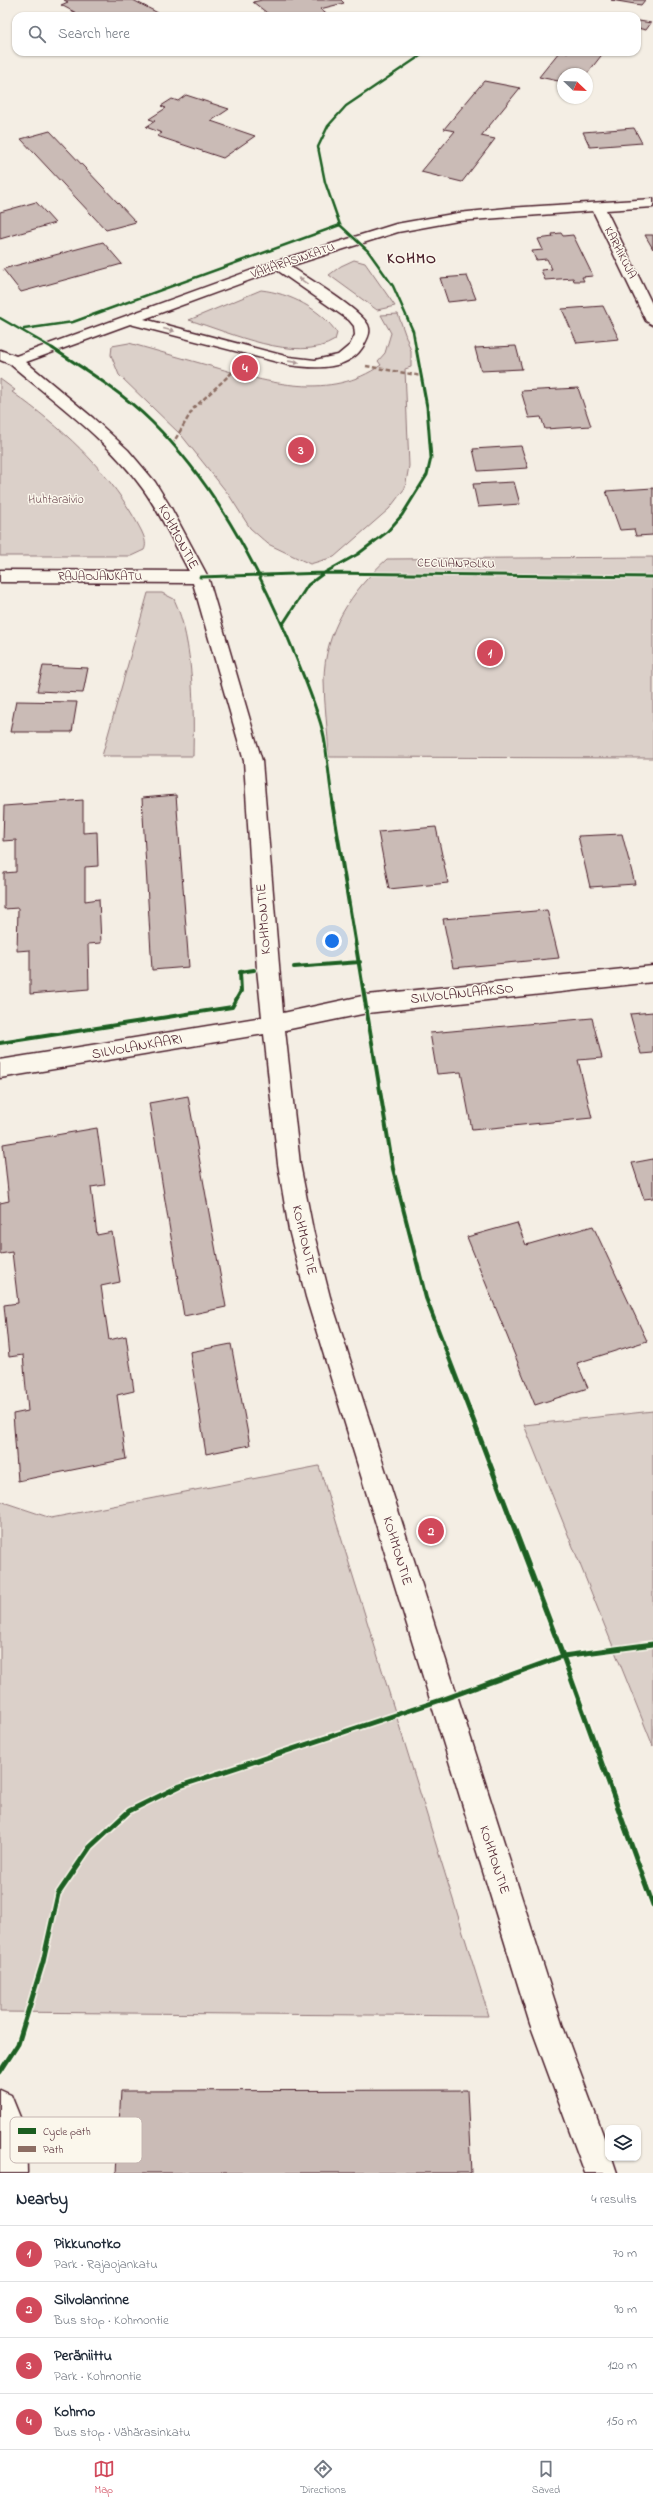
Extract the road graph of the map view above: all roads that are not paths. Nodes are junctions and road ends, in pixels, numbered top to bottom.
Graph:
1 (653, 203) edge
2 (597, 206) junction
3 (279, 265) junction
4 (131, 320) junction
5 (653, 321) edge
6 (0, 354) edge
7 (15, 361) junction
8 (0, 576) edge
9 (200, 578) junction
10 (653, 974) edge
11 (273, 1024) junction
12 (0, 1069) edge
13 (0, 2106) edge
14 (10, 2132) edge
15 (11, 2163) edge
16 (11, 2173) edge
17 (601, 2173) edge

1 - 2 street, VÄHÄRASINKATU
2 - 3 street, VÄHÄRASINKATU
2 - 5 street, KARHIKUJA
3 - 4 street, VÄHÄRASINKATU
4 -> 3 street
4 - 7 street, VÄHÄRASINKATU
6 - 7 street, KOHMONTIE
7 - 9 street, KOHMONTIE
8 - 9 street, RAJAOJANKATU
9 - 11 street, KOHMONTIE
10 - 11 street, SILVOLANLAAKSO
11 - 12 street, SILVOLANKAARI
11 - 17 street, KOHMONTIE
13 - 14 street
15 - 16 street

